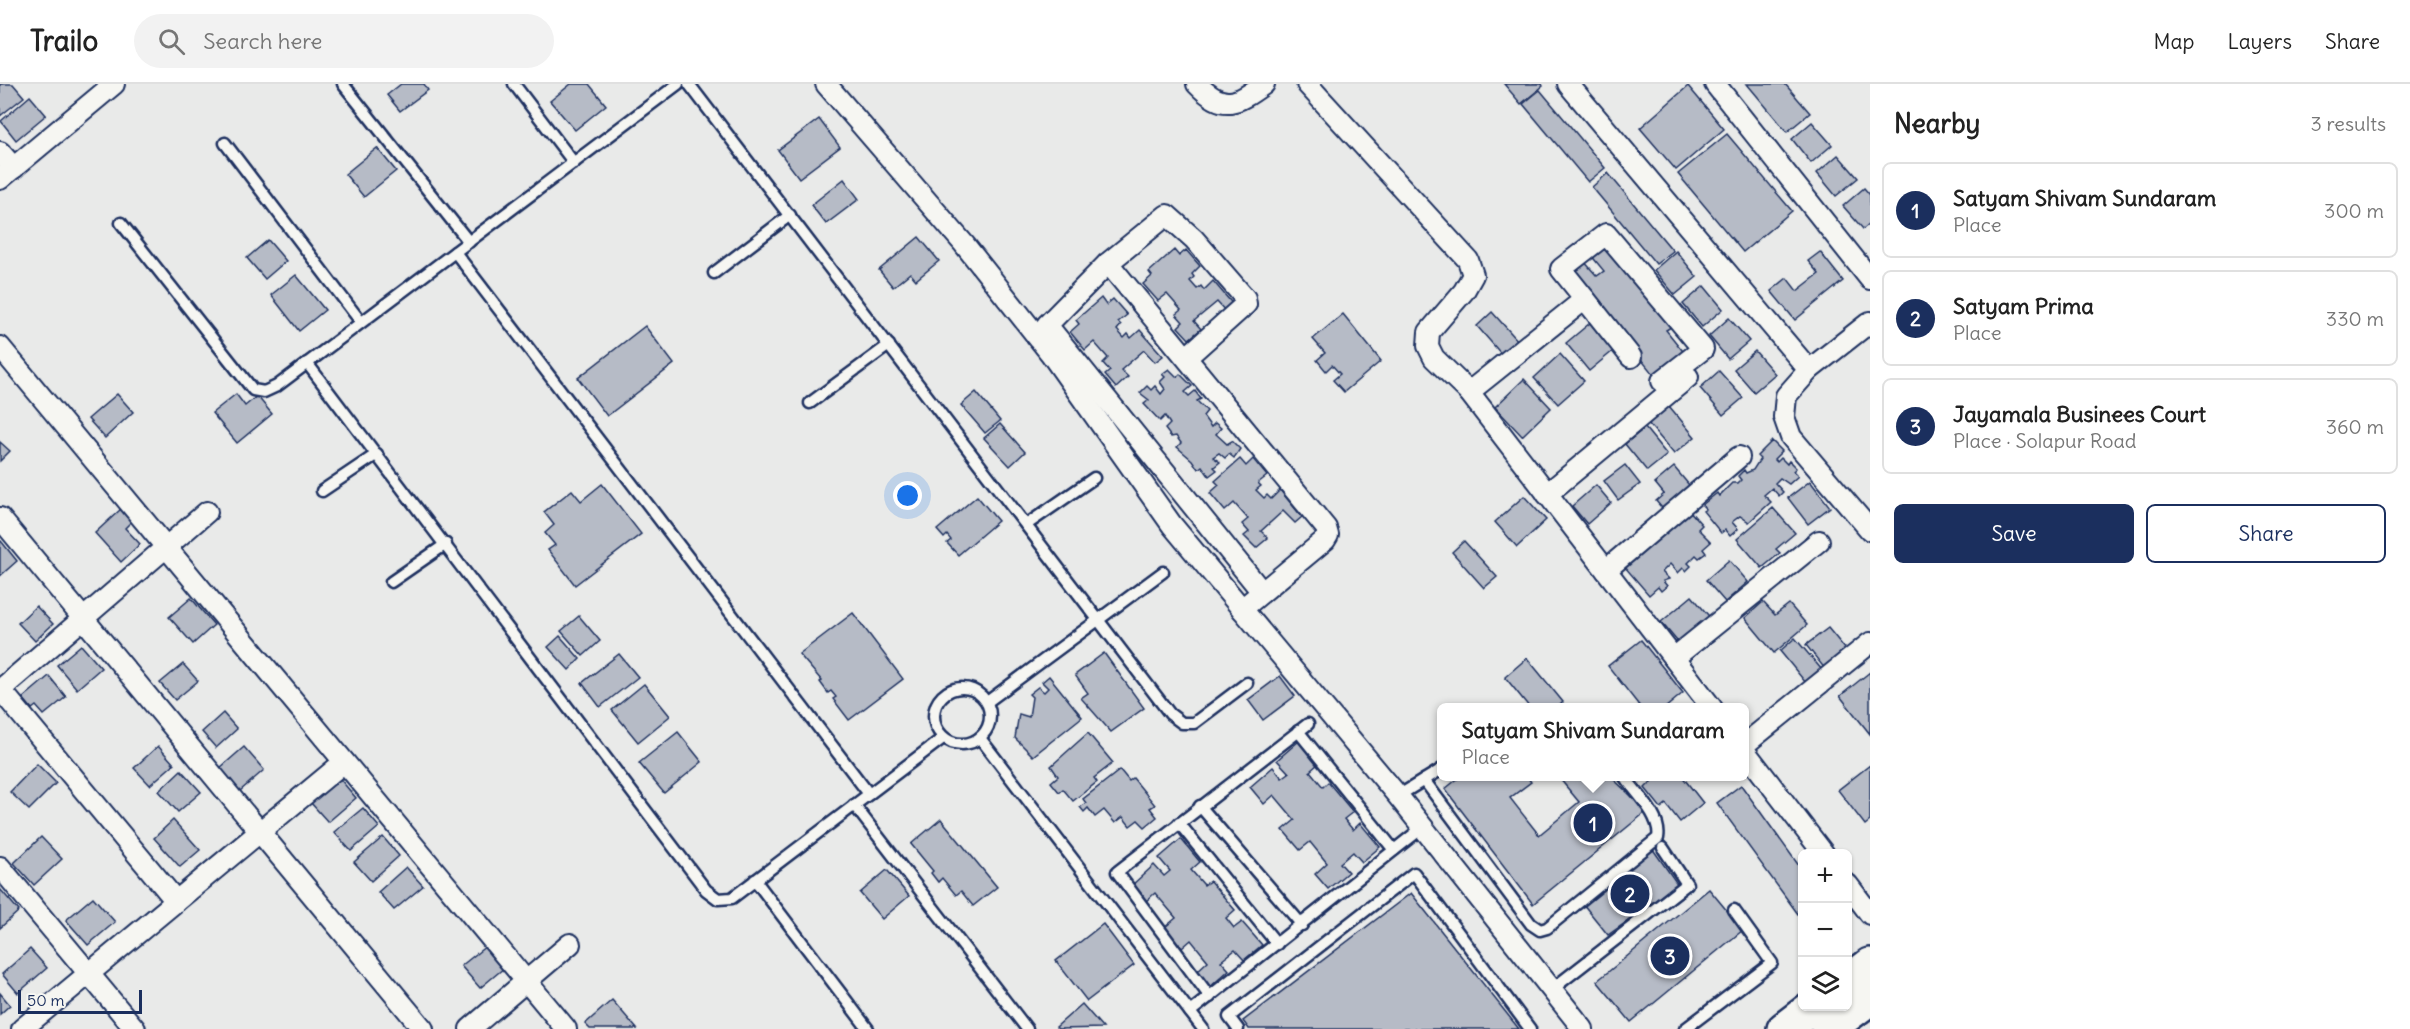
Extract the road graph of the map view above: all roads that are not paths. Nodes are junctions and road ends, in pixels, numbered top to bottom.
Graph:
1 (343, 84) edge
2 (514, 84) edge
3 (678, 84) edge
4 (689, 84) edge
5 (826, 84) edge
6 (1197, 84) edge
7 (1264, 84) edge
8 (1307, 84) edge
9 (1569, 84) edge
10 (1715, 84) edge
11 (110, 85) edge
12 (225, 143) dead end
13 (0, 152) edge
14 (574, 163) junction
15 (7, 174) edge
16 (790, 215) junction
17 (121, 222) dead end
18 (469, 242) junction
19 (455, 252) junction
20 (1108, 264) junction
21 (714, 273) dead end
22 (1870, 279) edge
23 (1585, 299) junction
24 (361, 322) junction
25 (1870, 322) edge
26 (1047, 325) junction
27 (889, 345) junction
28 (0, 346) edge
29 (1051, 354) junction
30 (1187, 357) junction
31 (1631, 357) dead end
32 (307, 363) junction
33 (1809, 370) junction
34 (1688, 377) dead end
35 (1662, 381) dead end
36 (1469, 392) junction
37 (810, 404) dead end
38 (377, 454) junction
39 (1739, 457) dead end
40 (1094, 478) dead end
41 (322, 491) dead end
42 (1547, 494) junction
43 (207, 512) dead end
44 (0, 518) edge
45 (1026, 525) junction
46 (1870, 530) edge
47 (1819, 541) dead end
48 (446, 544) junction
49 (166, 547) junction
50 (1606, 570) junction
51 (1163, 572) dead end
52 (391, 582) dead end
53 (1262, 592) junction
54 (1242, 609) junction
55 (83, 618) junction
56 (1098, 619) junction
57 (1870, 643) edge
58 (1674, 658) junction
59 (1247, 683) dead end
60 (0, 690) edge
61 (987, 702) junction
62 (1708, 703) edge
63 (1308, 724) dead end
64 (1298, 731) junction
65 (944, 738) junction
66 (980, 738) junction
67 (1749, 744) edge
68 (1749, 755) edge
69 (344, 762) junction
70 (1437, 772) edge
71 (1424, 780) junction
72 (1627, 781) edge
73 (869, 794) junction
74 (1398, 796) junction
75 (854, 806) junction
76 (1200, 806) junction
77 (1179, 823) junction
78 (1422, 828) junction
79 (260, 832) junction
80 (1663, 848) dead end
81 (1820, 849) edge
82 (1394, 850) junction
83 (0, 867) edge
84 (755, 880) junction
85 (1852, 890) edge
86 (176, 901) junction
87 (1734, 910) dead end
88 (1870, 914) edge
89 (1302, 925) junction
90 (570, 944) dead end
91 (1277, 944) junction
92 (1870, 965) edge
93 (88, 973) junction
94 (526, 981) junction
95 (1551, 990) junction
96 (1210, 997) junction
97 (1855, 1007) edge
98 (1808, 1011) edge
99 (1190, 1012) junction
100 (22, 1029) edge
101 (135, 1029) edge
102 (423, 1029) edge
103 (470, 1029) edge
104 (566, 1029) edge
105 (868, 1029) edge
106 (1027, 1029) edge
107 (1203, 1029) edge
108 (1238, 1029) edge
109 (1530, 1029) edge
110 (1583, 1029) edge
111 (1685, 1029) edge
112 (1784, 1029) edge

1 - 18 lane
2 - 14 lane
3 - 14 lane
4 - 16 lane
5 - 29 street
6 - 7 street
8 - 36 street
9 - 33 street
10 - 22 street
11 - 15 street
12 - 24 lane
13 - 15 street
14 - 18 lane
16 - 21 lane
16 - 27 lane
17 - 32 lane
18 - 19 lane
19 - 24 lane
19 - 73 lane
20 - 26 street
20 - 30 street
20 - 30 street
23 - 31 street
23 - 35 street
23 - 36 street
24 - 32 lane
25 - 33 street
26 - 29 street
26 - 53 street
27 - 37 lane
27 - 45 lane
28 - 49 street
29 - 54 street
30 - 53 street
32 - 38 lane
33 - 46 street
34 - 42 street
36 - 42 street
38 - 41 lane
38 - 48 lane
39 - 50 street
40 - 45 lane
42 - 50 street
43 - 49 street
44 - 55 street
45 - 56 lane
47 - 58 street
48 - 52 lane
48 - 84 lane
49 - 55 street
49 - 69 street
50 - 58 street
51 - 56 lane
53 - 54 street
54 - 74 street
55 - 60 street
55 - 79 street
56 - 59 lane
56 - 61 lane
57 - 67 street
58 - 62 street
60 - 86 street
61 - 65 lane
61 - 66 lane
63 - 64 lane
64 - 76 lane
64 - 82 lane
65 - 66 lane
65 - 73 lane
66 - 99 lane
68 - 81 street
69 - 79 street
69 - 94 street
70 - 71 lane
71 - 72 lane
71 - 74 lane
73 - 75 lane
74 - 78 street
75 - 84 lane
75 - 106 lane
76 - 77 lane
76 - 89 lane
77 - 91 lane
77 - 96 lane
78 - 82 lane
78 - 95 street
79 - 86 street
79 - 102 street
80 - 95 lane
82 - 89 lane
83 - 93 street
84 - 105 lane
85 - 88 street
86 - 93 street
87 - 111 lane
89 - 91 lane
90 - 94 street
91 - 96 lane
92 - 97 highway
93 - 100 street
93 - 101 street
94 - 103 street
94 - 104 street
95 - 110 street
96 - 99 lane
98 - 112 highway
99 - 107 lane
108 - 109 lane

